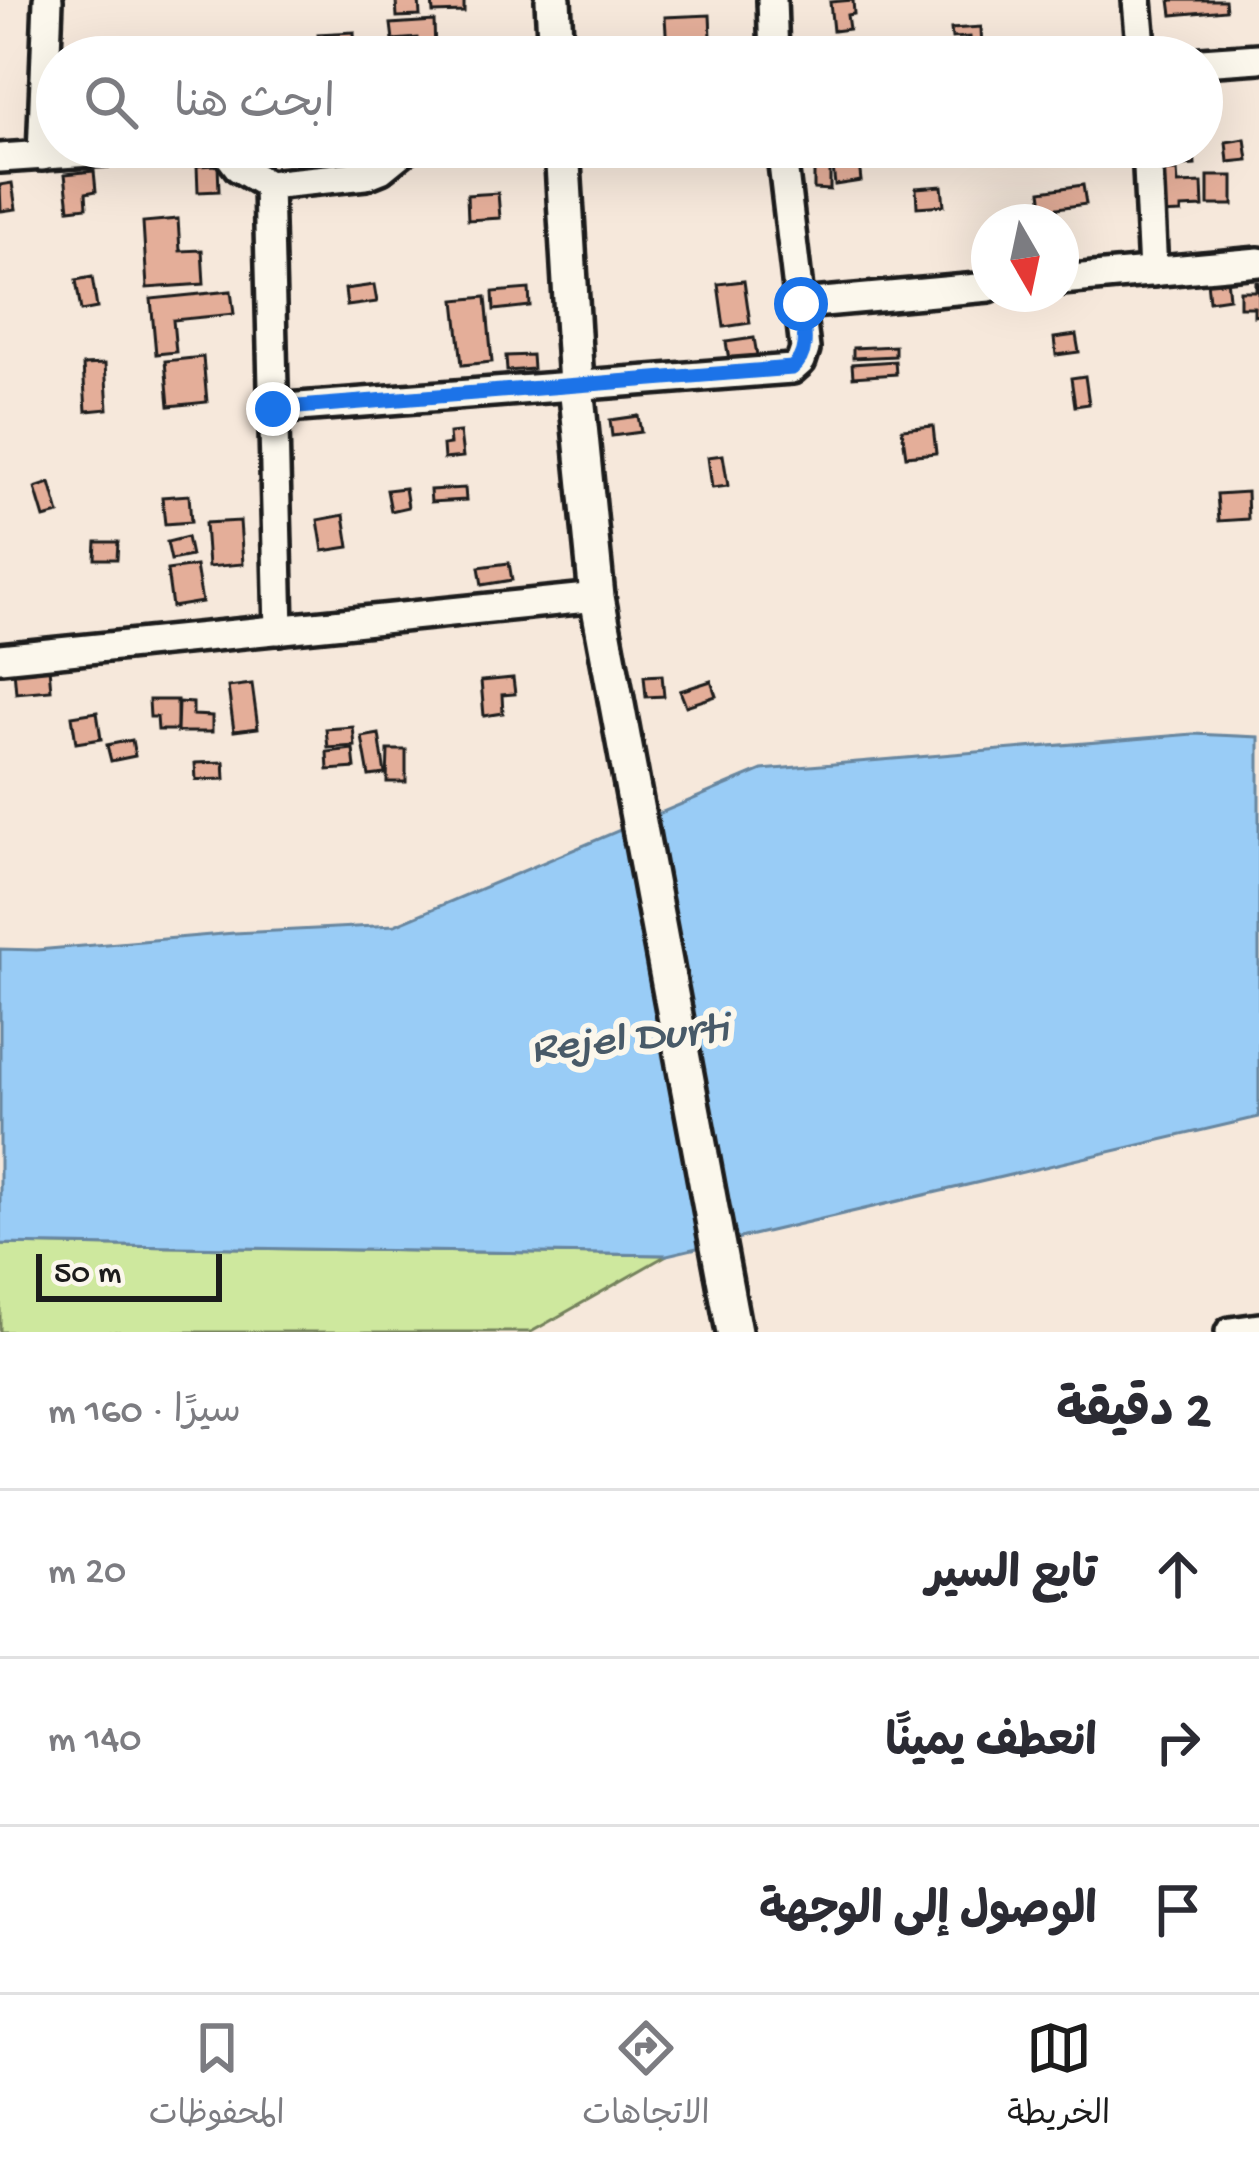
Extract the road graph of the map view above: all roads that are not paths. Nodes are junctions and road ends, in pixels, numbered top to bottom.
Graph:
1 (48, 0) edge
2 (553, 0) edge
3 (772, 0) edge
4 (1137, 0) edge
5 (47, 36) edge
6 (555, 36) edge
7 (773, 36) edge
8 (1140, 36) edge
9 (1259, 58) edge
10 (1223, 61) edge
11 (36, 156) edge
12 (0, 158) edge
13 (240, 168) edge
14 (382, 168) edge
15 (563, 168) edge
16 (784, 168) edge
17 (1148, 168) edge
18 (268, 185) junction
19 (1259, 262) edge
20 (1154, 272) junction
21 (1079, 278) edge
22 (971, 289) edge
23 (801, 304) junction
24 (577, 385) junction
25 (273, 409) junction
26 (597, 597) junction
27 (280, 630) junction
28 (0, 658) edge
29 (1259, 1328) edge
30 (731, 1331) edge
31 (1230, 1332) edge

1 - 5 street
2 - 6 street
3 - 7 street
4 - 8 street
9 - 10 street
11 - 12 street
13 - 18 street
14 - 18 street
15 - 24 street
16 - 23 street
17 - 20 street
18 - 25 street
19 - 20 street
20 - 21 street
22 - 23 street
23 - 24 street
24 - 25 street
24 - 26 street
25 - 27 street
26 - 27 street
26 - 30 street
27 - 28 street
29 - 31 street

